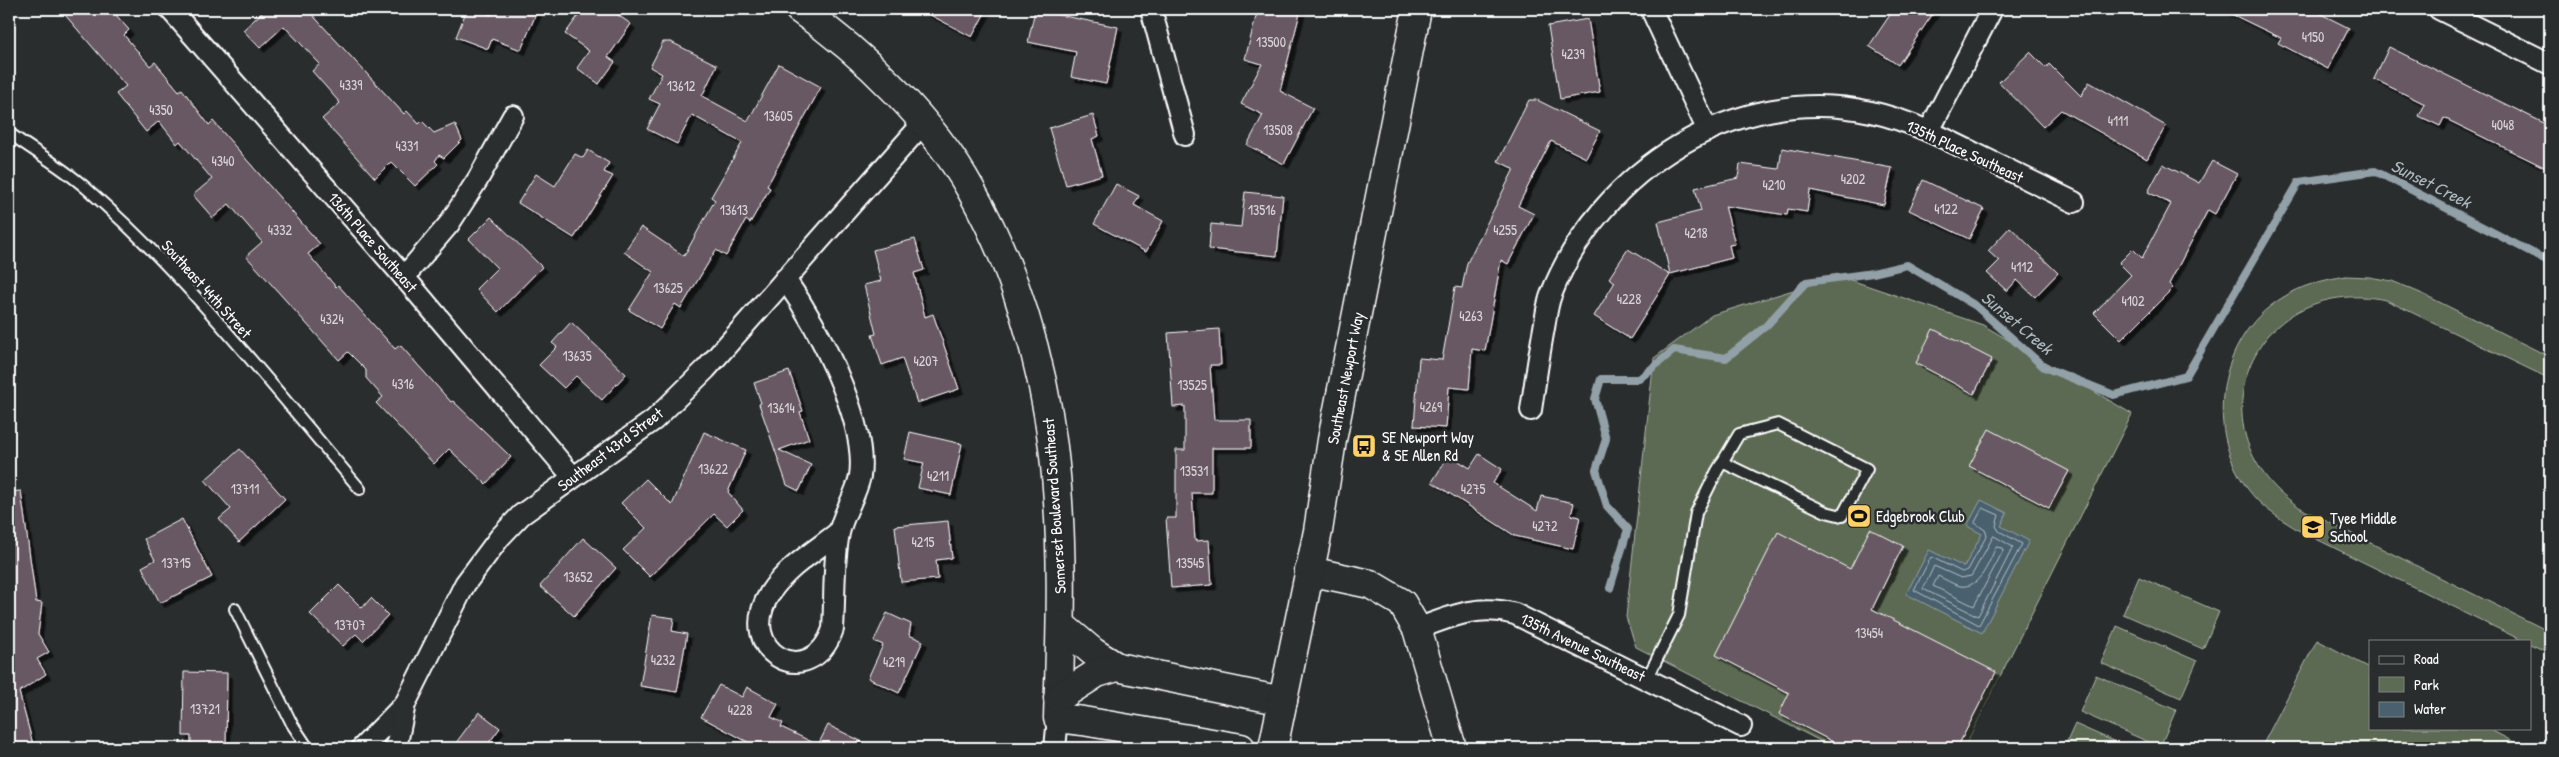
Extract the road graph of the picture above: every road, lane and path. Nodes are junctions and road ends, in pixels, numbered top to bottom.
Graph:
1 (170, 9) edge
2 (799, 9) edge
3 (1151, 9) edge
4 (1417, 9) edge
5 (1650, 9) edge
6 (1992, 9) edge
7 (2439, 9) edge
8 (2550, 64) edge
9 (513, 116) dead end
10 (924, 122) junction
11 (1708, 130) junction
12 (1929, 131) junction
13 (9, 132) edge
14 (1185, 134) dead end
15 (2074, 202) dead end
16 (404, 277) junction
17 (785, 279) junction
18 (1531, 410) dead end
19 (1722, 462) junction
20 (573, 477) junction
21 (360, 489) dead end
22 (839, 532) junction
23 (1309, 571) junction
24 (235, 609) dead end
25 (1061, 625) junction
26 (1417, 629) junction
27 (1117, 667) junction
28 (1647, 678) junction
29 (1283, 701) junction
30 (405, 704) junction
31 (1058, 708) junction
32 (1741, 726) dead end
33 (308, 748) edge
34 (362, 748) edge
35 (396, 748) edge
36 (1055, 748) edge
37 (1240, 748) edge
38 (1273, 748) edge
39 (1452, 748) edge

1 - 16 street, 136th Place Southeast
2 - 10 street, Somerset Boulevard Southeast
3 - 14 street
4 - 23 street, Southeast Newport Way
5 - 11 street
6 - 12 street
7 - 8 street
9 - 16 street
10 - 17 street, Southeast 43rd Street
10 - 25 street, Somerset Boulevard Southeast
11 - 12 street, 135th Place Southeast
11 - 18 street, 135th Place Southeast
12 - 15 street, 135th Place Southeast
13 - 21 lane, Southeast 44th Street
16 - 20 street, 136th Place Southeast
17 - 20 street, Southeast 43rd Street
17 - 22 street
19 - 19 lane
19 - 28 lane
20 - 30 street, Southeast 43rd Street
22 - 22 street
23 - 26 street
23 - 29 street, Southeast Newport Way
24 - 33 lane
25 - 27 street
25 - 31 street, Somerset Boulevard Southeast
26 - 28 street, 135th Avenue Southeast
26 - 39 street
27 - 29 street
27 - 31 street
28 - 32 street, 135th Avenue Southeast
29 - 38 street, Southeast Newport Way
30 - 34 street, Southeast 43rd Street
30 - 35 street, Southeast 43rd Street
31 - 36 street
31 - 37 street

